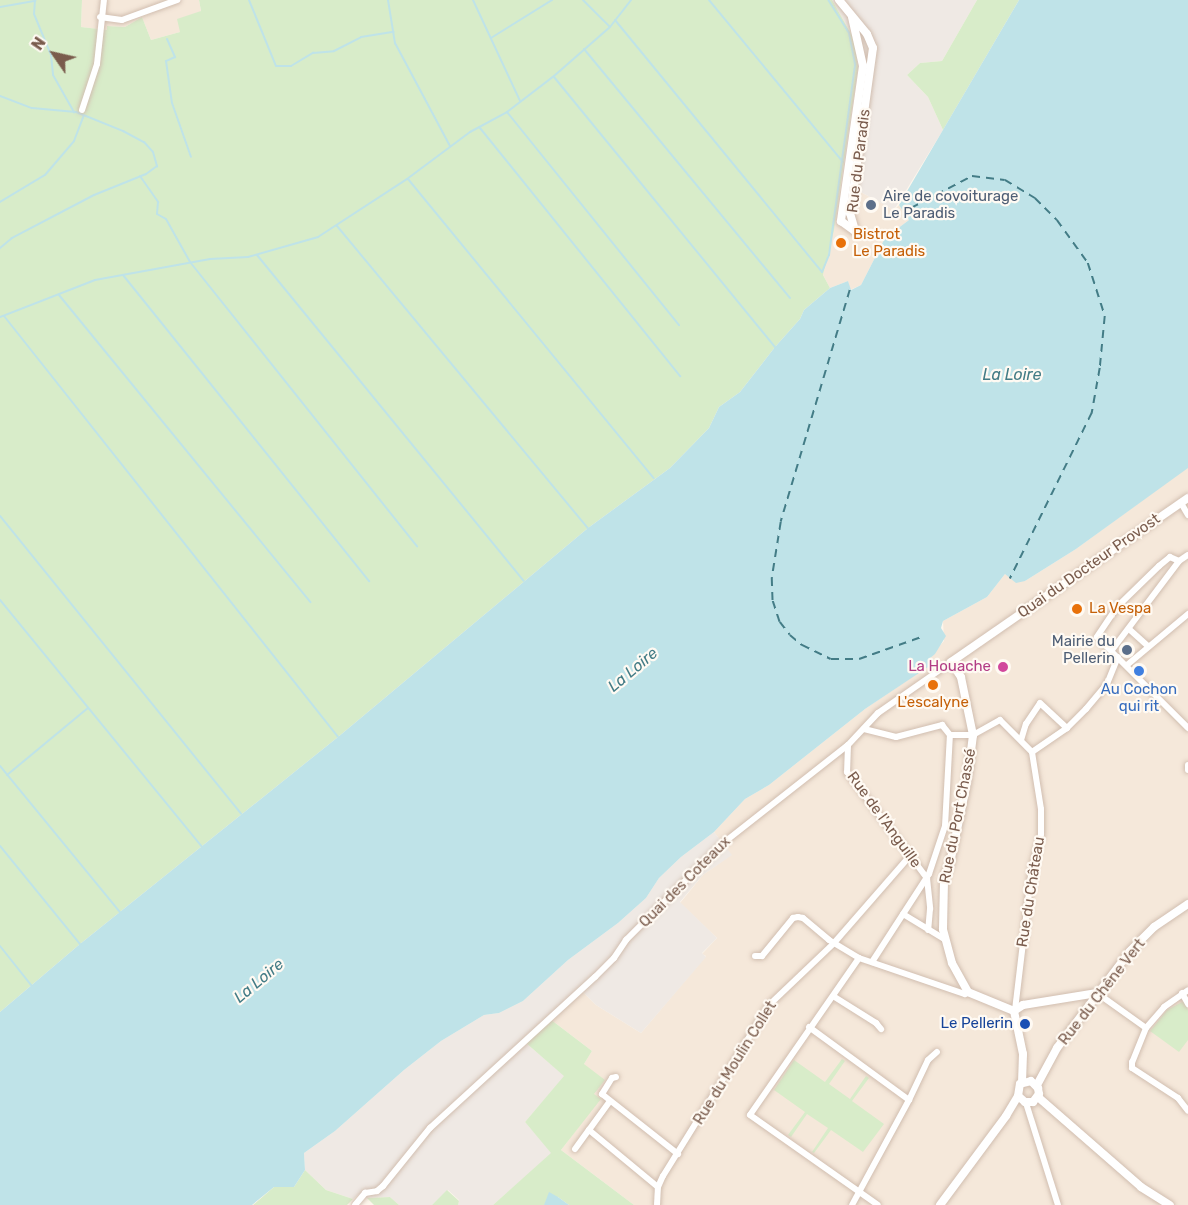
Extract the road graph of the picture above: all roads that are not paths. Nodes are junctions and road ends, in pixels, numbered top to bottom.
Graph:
1 (104, 0) edge
2 (177, 0) edge
3 (839, 0) edge
4 (100, 17) junction
5 (852, 17) junction
6 (82, 110) dead end
7 (1184, 500) edge
8 (1188, 515) edge
9 (1188, 555) edge
10 (1179, 561) junction
11 (1188, 614) edge
12 (1129, 628) junction
13 (990, 634) joint
14 (1148, 646) junction
15 (1112, 650) junction
16 (1118, 657) junction
17 (951, 662) junction
18 (1127, 665) junction
19 (1067, 728) junction
20 (1188, 728) edge
21 (864, 729) junction
22 (947, 733) junction
23 (973, 735) junction
24 (1021, 740) junction
25 (848, 745) junction
26 (1032, 752) junction
27 (1188, 765) edge
28 (1188, 770) edge
29 (909, 857) junction
30 (927, 878) junction
31 (1188, 904) edge
32 (903, 914) junction
33 (928, 930) junction
34 (946, 940) junction
35 (834, 943) junction
36 (755, 956) dead end
37 (859, 958) junction
38 (872, 962) junction
39 (1185, 991) edge
40 (968, 992) junction
41 (1098, 993) junction
42 (833, 996) junction
43 (1188, 1004) edge
44 (1014, 1011) junction
45 (809, 1028) junction
46 (1146, 1028) junction
47 (881, 1029) dead end
48 (938, 1052) dead end
49 (616, 1077) dead end
50 (1030, 1082) junction
51 (909, 1100) junction
52 (1027, 1100) junction
53 (610, 1101) junction
54 (1188, 1111) edge
55 (590, 1130) junction
56 (574, 1149) dead end
57 (678, 1154) junction
58 (658, 1186) junction
59 (859, 1194) junction
60 (355, 1205) edge
61 (657, 1205) edge
62 (852, 1205) edge
63 (878, 1205) edge
64 (940, 1205) edge
65 (1058, 1205) edge
66 (1170, 1205) edge

1 - 4 street
2 - 4 street
3 - 5 street, Rue du Paradis
4 - 6 street
5 - 5 street, Rue du Paradis
7 - 8 street
7 - 13 street, Quai du Docteur Provost
9 - 10 street
10 - 12 street
10 - 15 street
11 - 14 street
12 - 14 street
12 - 15 street
13 - 17 street, Quai des Coteaux
14 - 18 street
15 - 16 street
16 - 18 street
16 - 19 street
17 - 21 street, Quai des Coteaux
17 - 23 street, Rue du Port Chassé
18 - 20 street
19 - 24 street
19 - 26 street
21 - 22 street
21 - 25 street, Quai des Coteaux
22 - 23 street
22 - 30 street
23 - 24 street
23 - 34 street, Rue du Port Chassé
24 - 26 street
25 - 29 street, Rue de l'Anguille
25 - 60 street, Quai des Coteaux
26 - 44 street, Rue du Château
27 - 28 street
29 - 30 street, Rue de l'Anguille
29 - 35 street, Rue du Moulin Collet
30 - 32 street
30 - 33 street, Rue de l'Anguille
31 - 41 street, Rue du Chêne Vert
32 - 33 street
32 - 38 street
33 - 34 street
34 - 40 street, Rue du Port Chassé
35 - 36 street
35 - 37 street
35 - 57 street, Rue du Moulin Collet
37 - 38 street
37 - 42 street
38 - 40 street
39 - 43 street
39 - 46 street
40 - 44 street
41 - 44 street
41 - 46 street
41 - 50 street, Rue du Chêne Vert
42 - 45 street
42 - 47 street
44 - 50 street, Rue du Château
45 - 51 street
45 - 59 street
46 - 54 street
48 - 51 street
49 - 53 street
50 - 52 street, Rue du Château
50 - 52 street
51 - 59 street
52 - 64 street
52 - 65 street
52 - 66 street
53 - 55 street
53 - 57 street
55 - 56 street
55 - 58 street
57 - 58 street, Rue du Moulin Collet
58 - 61 street, Rue du Moulin Collet
59 - 62 street
59 - 63 street

